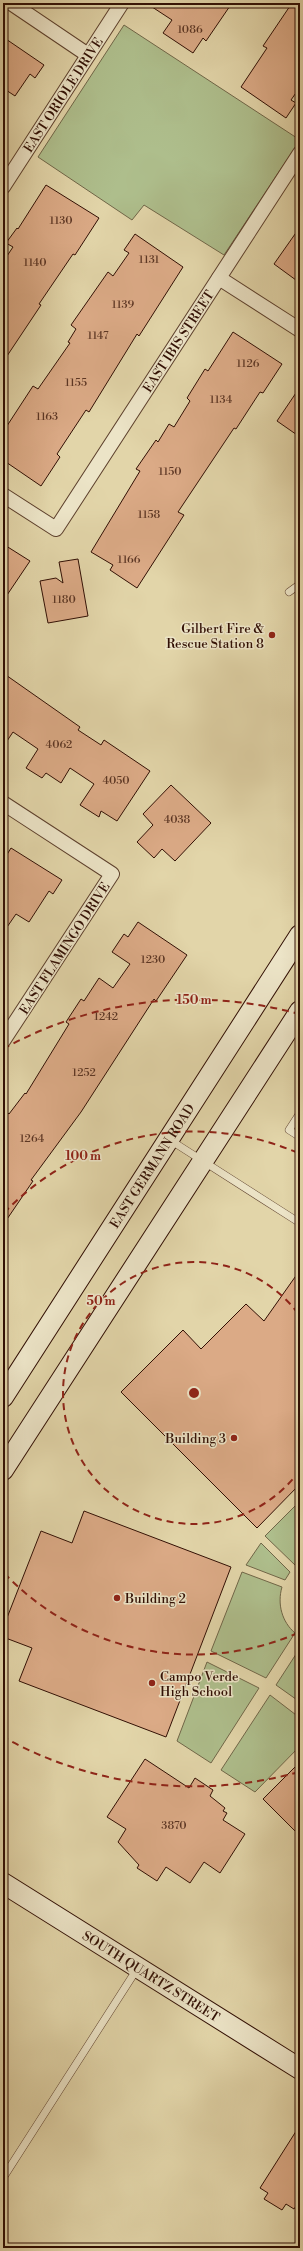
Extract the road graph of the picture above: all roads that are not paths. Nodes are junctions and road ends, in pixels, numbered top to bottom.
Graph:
1 (11, 3) edge
2 (122, 3) edge
3 (88, 55) junction
4 (300, 153) edge
5 (3, 186) edge
6 (219, 278) junction
7 (300, 330) edge
8 (3, 495) edge
9 (300, 584) edge
10 (289, 592) dead end
11 (3, 803) edge
12 (300, 935) edge
13 (300, 1011) edge
14 (3, 1041) edge
15 (300, 1113) edge
16 (300, 1137) edge
17 (168, 1139) junction
18 (203, 1161) junction
19 (300, 1223) edge
20 (3, 1397) edge
21 (3, 1470) edge
22 (3, 1883) edge
23 (138, 1968) junction
24 (300, 2069) edge
25 (3, 2178) edge

1 - 3 street
2 - 3 street, EAST ORIOLE DRIVE
3 - 5 street, EAST ORIOLE DRIVE
4 - 6 street, EAST IBIS STREET
6 - 7 street
6 - 8 street, EAST IBIS STREET
9 - 10 lane
11 - 14 street, EAST FLAMINGO DRIVE
12 - 17 main road, EAST GERMANN ROAD
13 - 18 main road
15 - 16 lane
17 - 18 lane
17 - 20 main road, EAST GERMANN ROAD
18 - 19 lane
18 - 21 main road
22 - 23 main road, SOUTH QUARTZ STREET
23 - 24 main road, SOUTH QUARTZ STREET
23 - 25 lane

